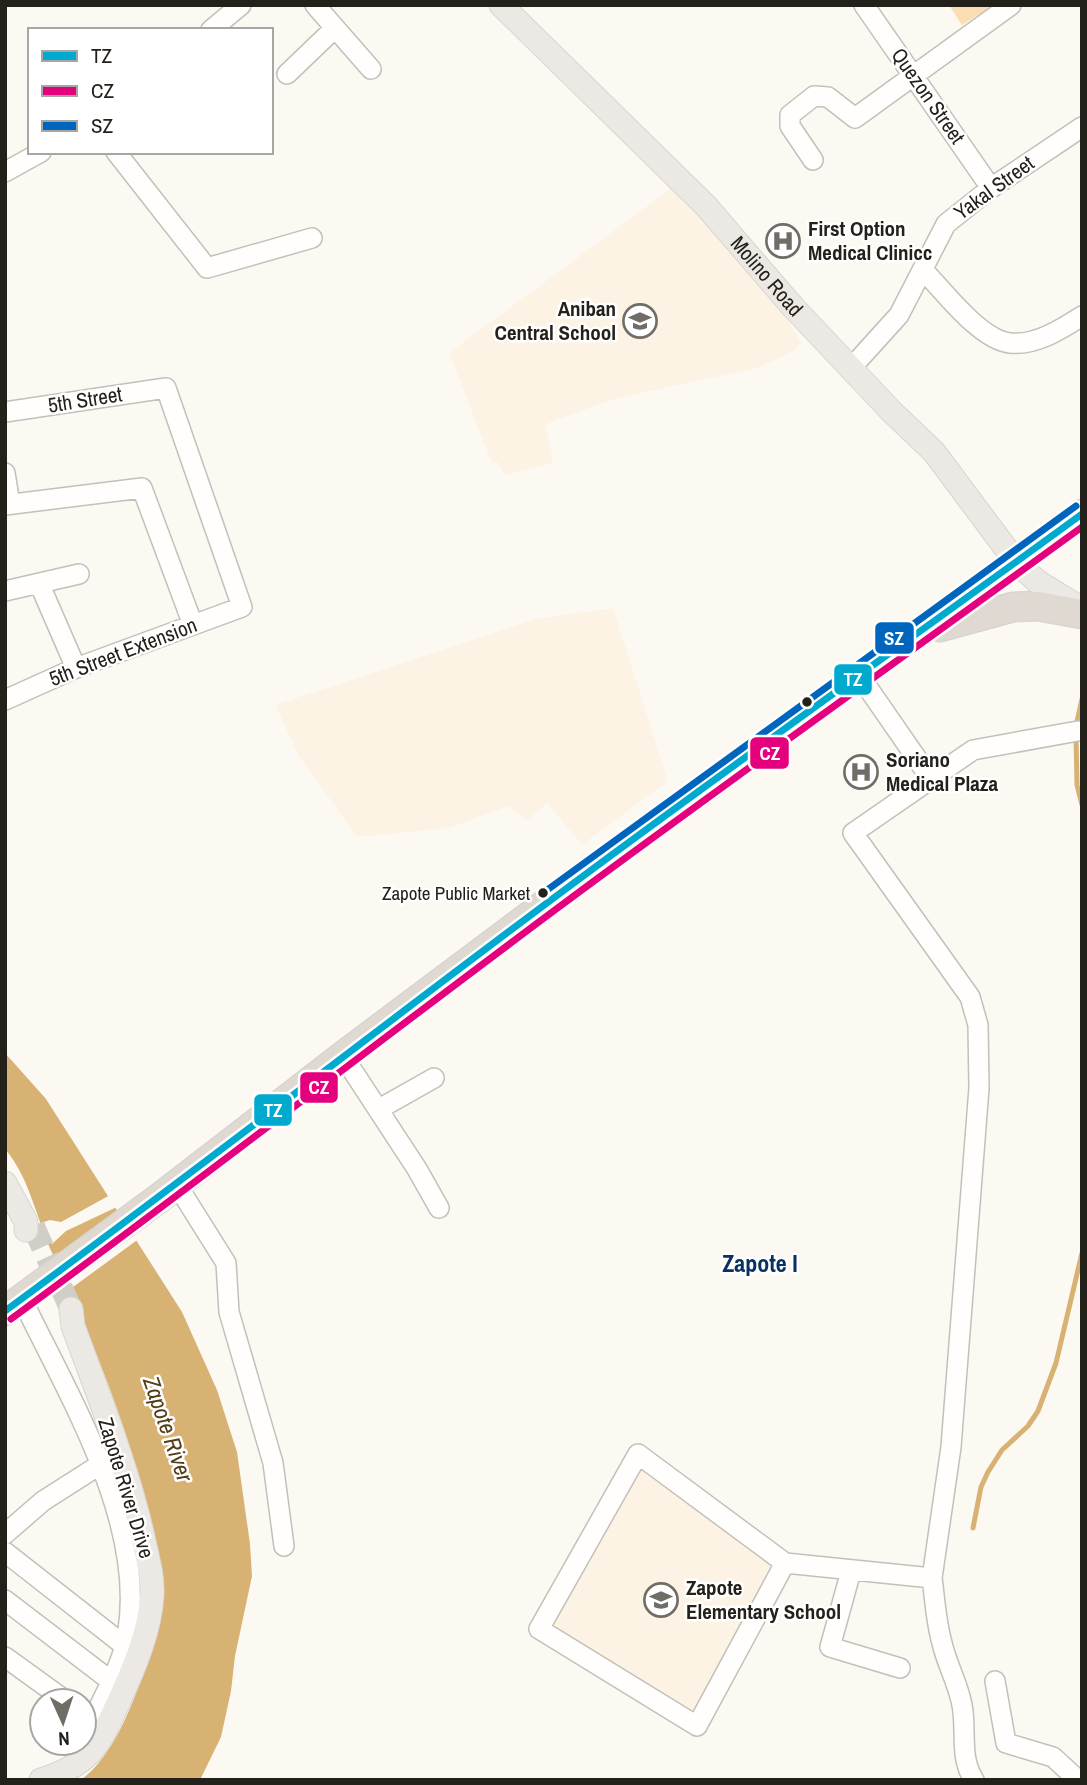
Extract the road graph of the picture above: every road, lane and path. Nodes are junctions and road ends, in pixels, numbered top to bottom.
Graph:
1 (241, 5) edge
2 (315, 5) edge
3 (501, 5) edge
4 (864, 5) edge
5 (1011, 5) edge
6 (213, 28) edge
7 (335, 28) junction
8 (371, 69) dead end
9 (287, 74) dead end
10 (914, 74) junction
11 (1082, 127) edge
12 (37, 154) edge
13 (118, 154) edge
14 (813, 160) dead end
15 (5, 172) edge
16 (991, 188) junction
17 (312, 237) dead end
18 (923, 270) junction
19 (1082, 316) edge
20 (852, 367) junction
21 (5, 412) edge
22 (5, 473) edge
23 (7, 504) edge
24 (1082, 514) edge
25 (1016, 562) junction
26 (79, 575) dead end
27 (39, 583) junction
28 (5, 591) edge
29 (242, 607) joint
30 (1082, 611) edge
31 (193, 625) junction
32 (912, 638) junction
33 (76, 668) junction
34 (859, 675) junction
35 (5, 700) edge
36 (1078, 731) dead end
37 (931, 779) junction
38 (344, 1056) junction
39 (434, 1078) dead end
40 (379, 1109) junction
41 (5, 1183) edge
42 (177, 1185) junction
43 (439, 1208) dead end
44 (28, 1226) tunnel mouth
45 (13, 1305) edge
46 (69, 1316) tunnel mouth
47 (101, 1464) junction
48 (5, 1534) edge
49 (284, 1546) dead end
50 (5, 1552) edge
51 (785, 1563) junction
52 (851, 1571) junction
53 (932, 1578) junction
54 (5, 1600) edge
55 (125, 1646) junction
56 (5, 1657) edge
57 (900, 1668) dead end
58 (111, 1681) junction
59 (995, 1681) dead end
60 (47, 1687) edge
61 (98, 1708) edge
62 (41, 1780) edge
63 (974, 1780) edge
64 (1078, 1780) edge

1 - 6 street
2 - 7 street
3 - 20 main road, Molino Road
4 - 10 street, Quezon Street
5 - 10 street
7 - 8 street
7 - 9 street
10 - 14 street
10 - 16 street, Quezon Street
11 - 16 street, Yakal Street
12 - 15 street
13 - 17 street
16 - 18 street, Yakal Street
18 - 19 street
18 - 20 street, Yakal Street
20 - 25 main road, Molino Road
21 - 29 street, 5th Street
22 - 23 street
23 - 31 street
24 - 25 highway
25 - 30 main road, Molino Road
25 - 32 highway
26 - 27 street
27 - 28 street
27 - 33 street
29 - 31 street, 5th Street Extension
30 - 32 highway
31 - 33 street, 5th Street Extension
32 - 34 highway
33 - 35 street, 5th Street Extension
34 - 37 street
34 - 38 highway
36 - 37 street
37 - 53 street
38 - 40 street
38 - 42 highway
39 - 40 street
40 - 43 street
41 - 44 main road
42 - 45 highway
42 - 49 street
45 - 47 street
46 - 62 main road, Zapote River Drive
47 - 48 street
47 - 55 street
50 - 55 street
51 - 51 street
51 - 52 street
52 - 53 street
52 - 57 street
53 - 63 street
54 - 58 street
55 - 58 street
56 - 60 street
58 - 61 street
59 - 64 street

